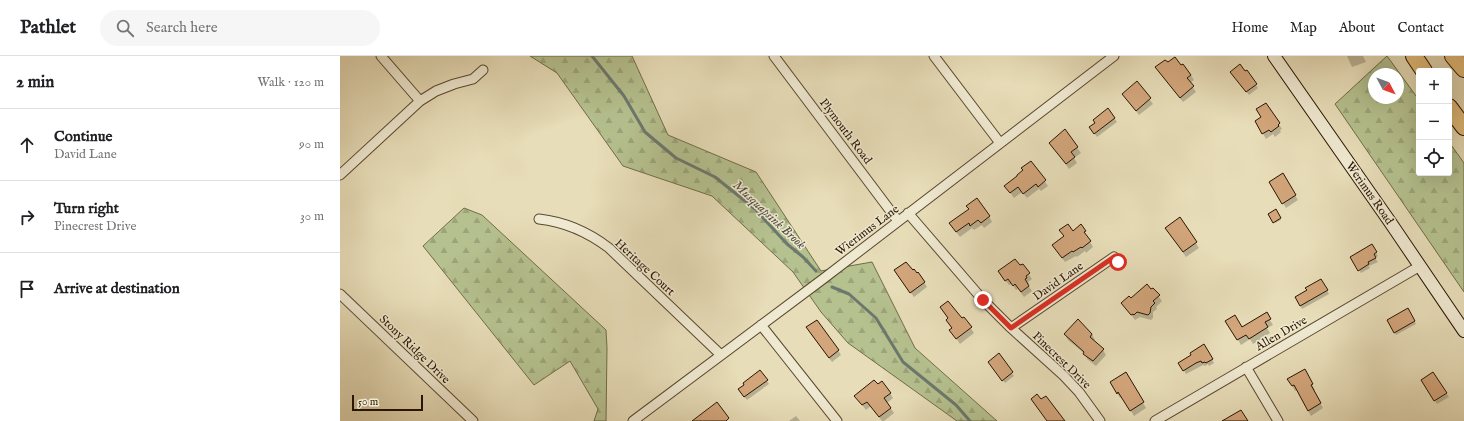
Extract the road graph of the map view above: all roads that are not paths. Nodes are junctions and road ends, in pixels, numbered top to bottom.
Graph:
1 (381, 56) edge
2 (774, 56) edge
3 (934, 56) edge
4 (1114, 56) edge
5 (1274, 56) edge
6 (1414, 56) edge
7 (1453, 56) edge
8 (1422, 68) edge
9 (1464, 69) edge
10 (483, 70) dead end
11 (420, 101) junction
12 (1452, 111) edge
13 (1464, 127) edge
14 (1000, 143) junction
15 (340, 175) edge
16 (908, 213) junction
17 (540, 219) dead end
18 (898, 221) junction
19 (1118, 262) dead end
20 (1420, 266) junction
21 (340, 294) edge
22 (762, 325) junction
23 (1011, 328) junction
24 (1464, 331) edge
25 (721, 355) junction
26 (1246, 368) junction
27 (473, 421) edge
28 (633, 421) edge
29 (837, 421) edge
30 (1100, 421) edge
31 (1155, 421) edge
32 (1278, 421) edge

1 - 11 street
2 - 18 street, Plymouth Road
3 - 14 street
4 - 14 street, Wierimus Lane
5 - 20 main road, Werimus Road
6 - 8 highway
7 - 9 highway
10 - 11 street
11 - 15 street
12 - 13 highway
14 - 16 street, Wierimus Lane
16 - 18 street, Wierimus Lane
16 - 23 street, Pinecrest Drive
17 - 25 street, Heritage Court
18 - 22 street, Wierimus Lane
19 - 23 street, David Lane
20 - 24 main road, Werimus Road
20 - 26 street, Allen Drive
21 - 27 street, Stony Ridge Drive
22 - 25 street, Wierimus Lane
22 - 29 street
23 - 30 street, Pinecrest Drive
25 - 28 street, Wierimus Lane
26 - 31 street, Allen Drive
26 - 32 street

